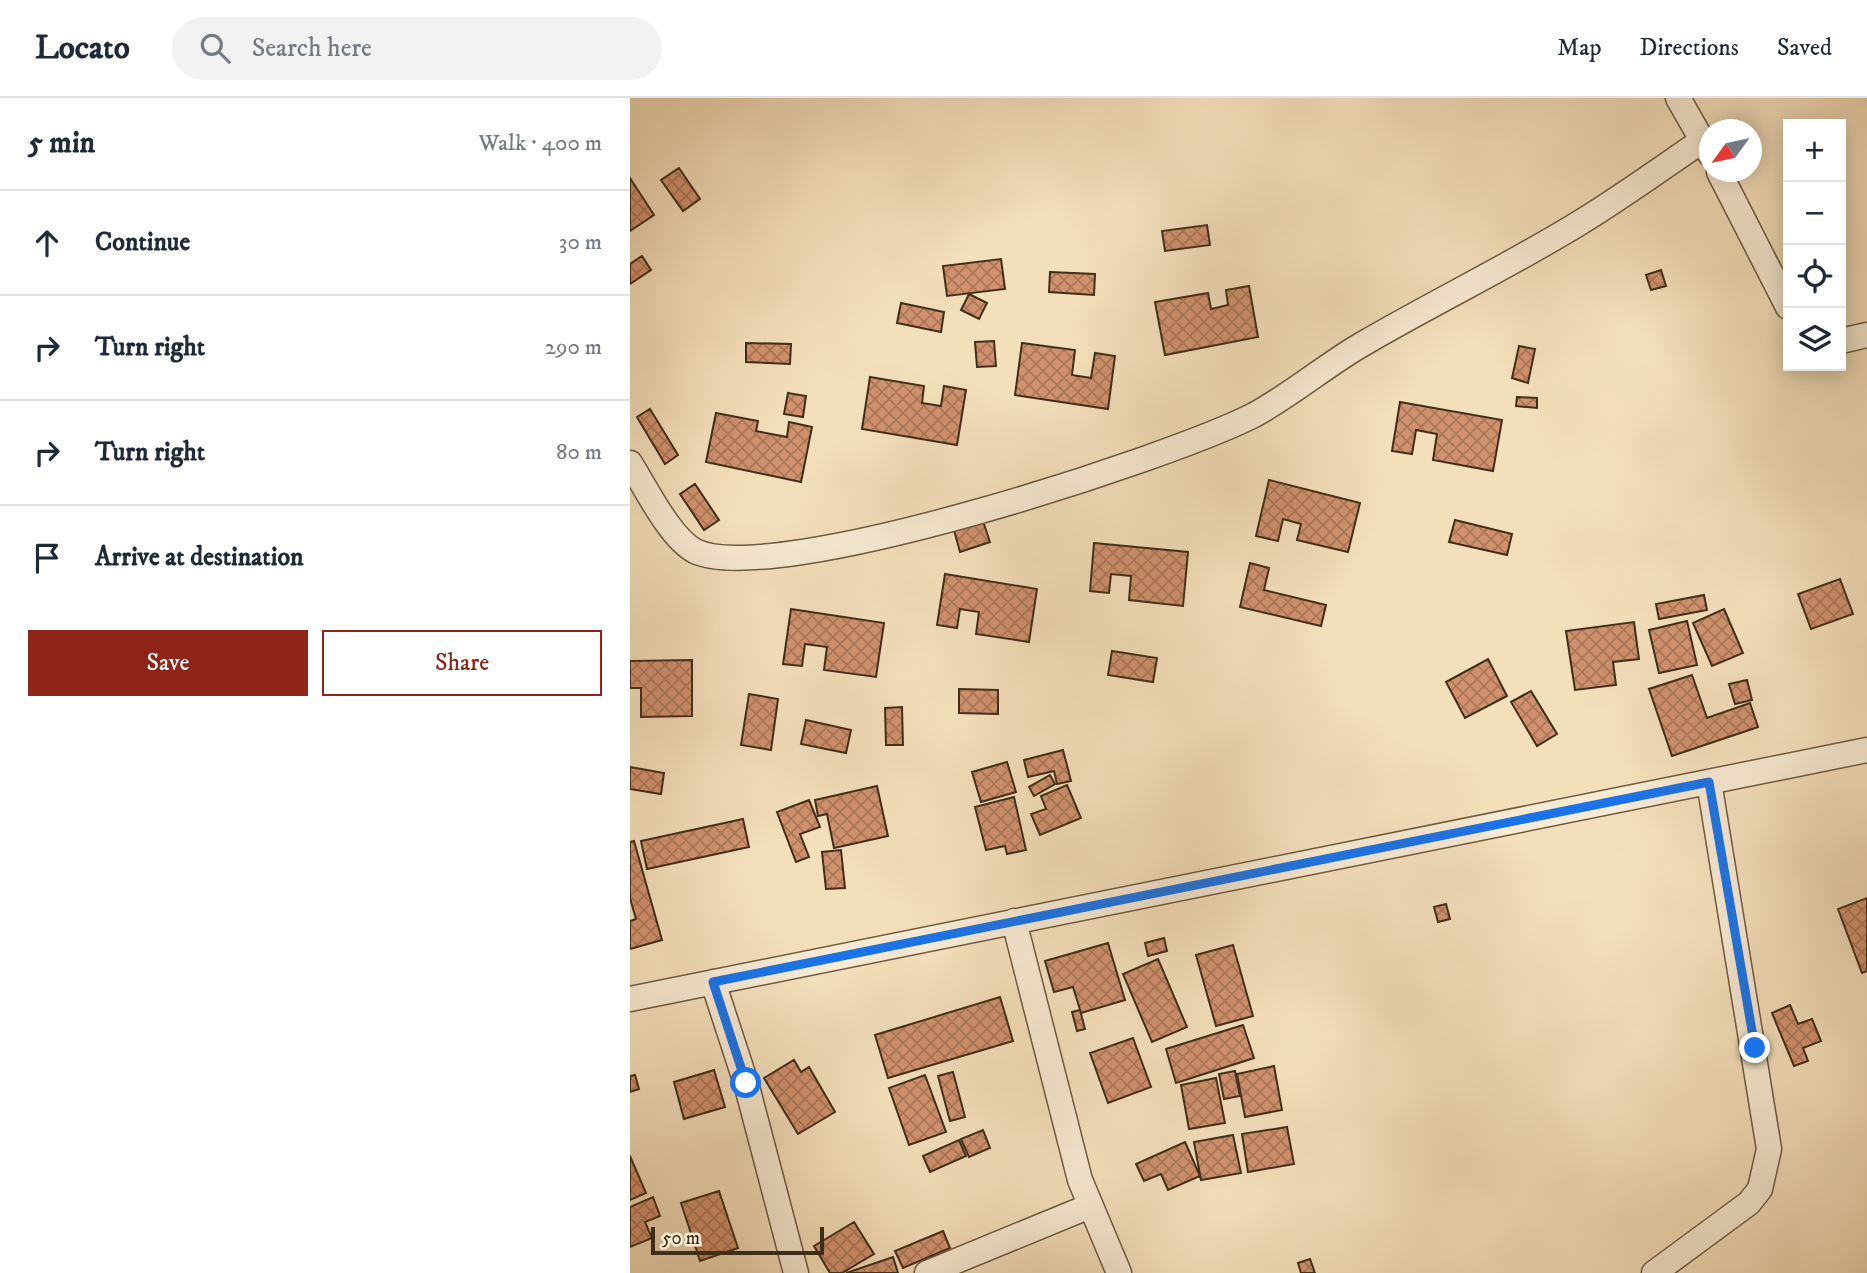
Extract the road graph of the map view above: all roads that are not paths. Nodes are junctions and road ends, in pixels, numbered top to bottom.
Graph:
1 (1678, 98) edge
2 (1699, 135) edge
3 (1699, 151) edge
4 (1724, 182) edge
5 (1783, 297) edge
6 (1867, 335) edge
7 (1846, 340) edge
8 (630, 463) edge
9 (1867, 750) edge
10 (1709, 782) junction
11 (1014, 921) junction
12 (713, 982) junction
13 (630, 999) edge
14 (1090, 1206) junction
15 (796, 1273) edge
16 (927, 1273) edge
17 (1119, 1273) edge
18 (1654, 1273) edge

1 - 2 street
3 - 8 street
4 - 5 street
6 - 7 street
9 - 10 street
10 - 11 street
10 - 18 street
11 - 12 street
11 - 14 street
12 - 13 street
12 - 15 street
14 - 16 street
14 - 17 street

